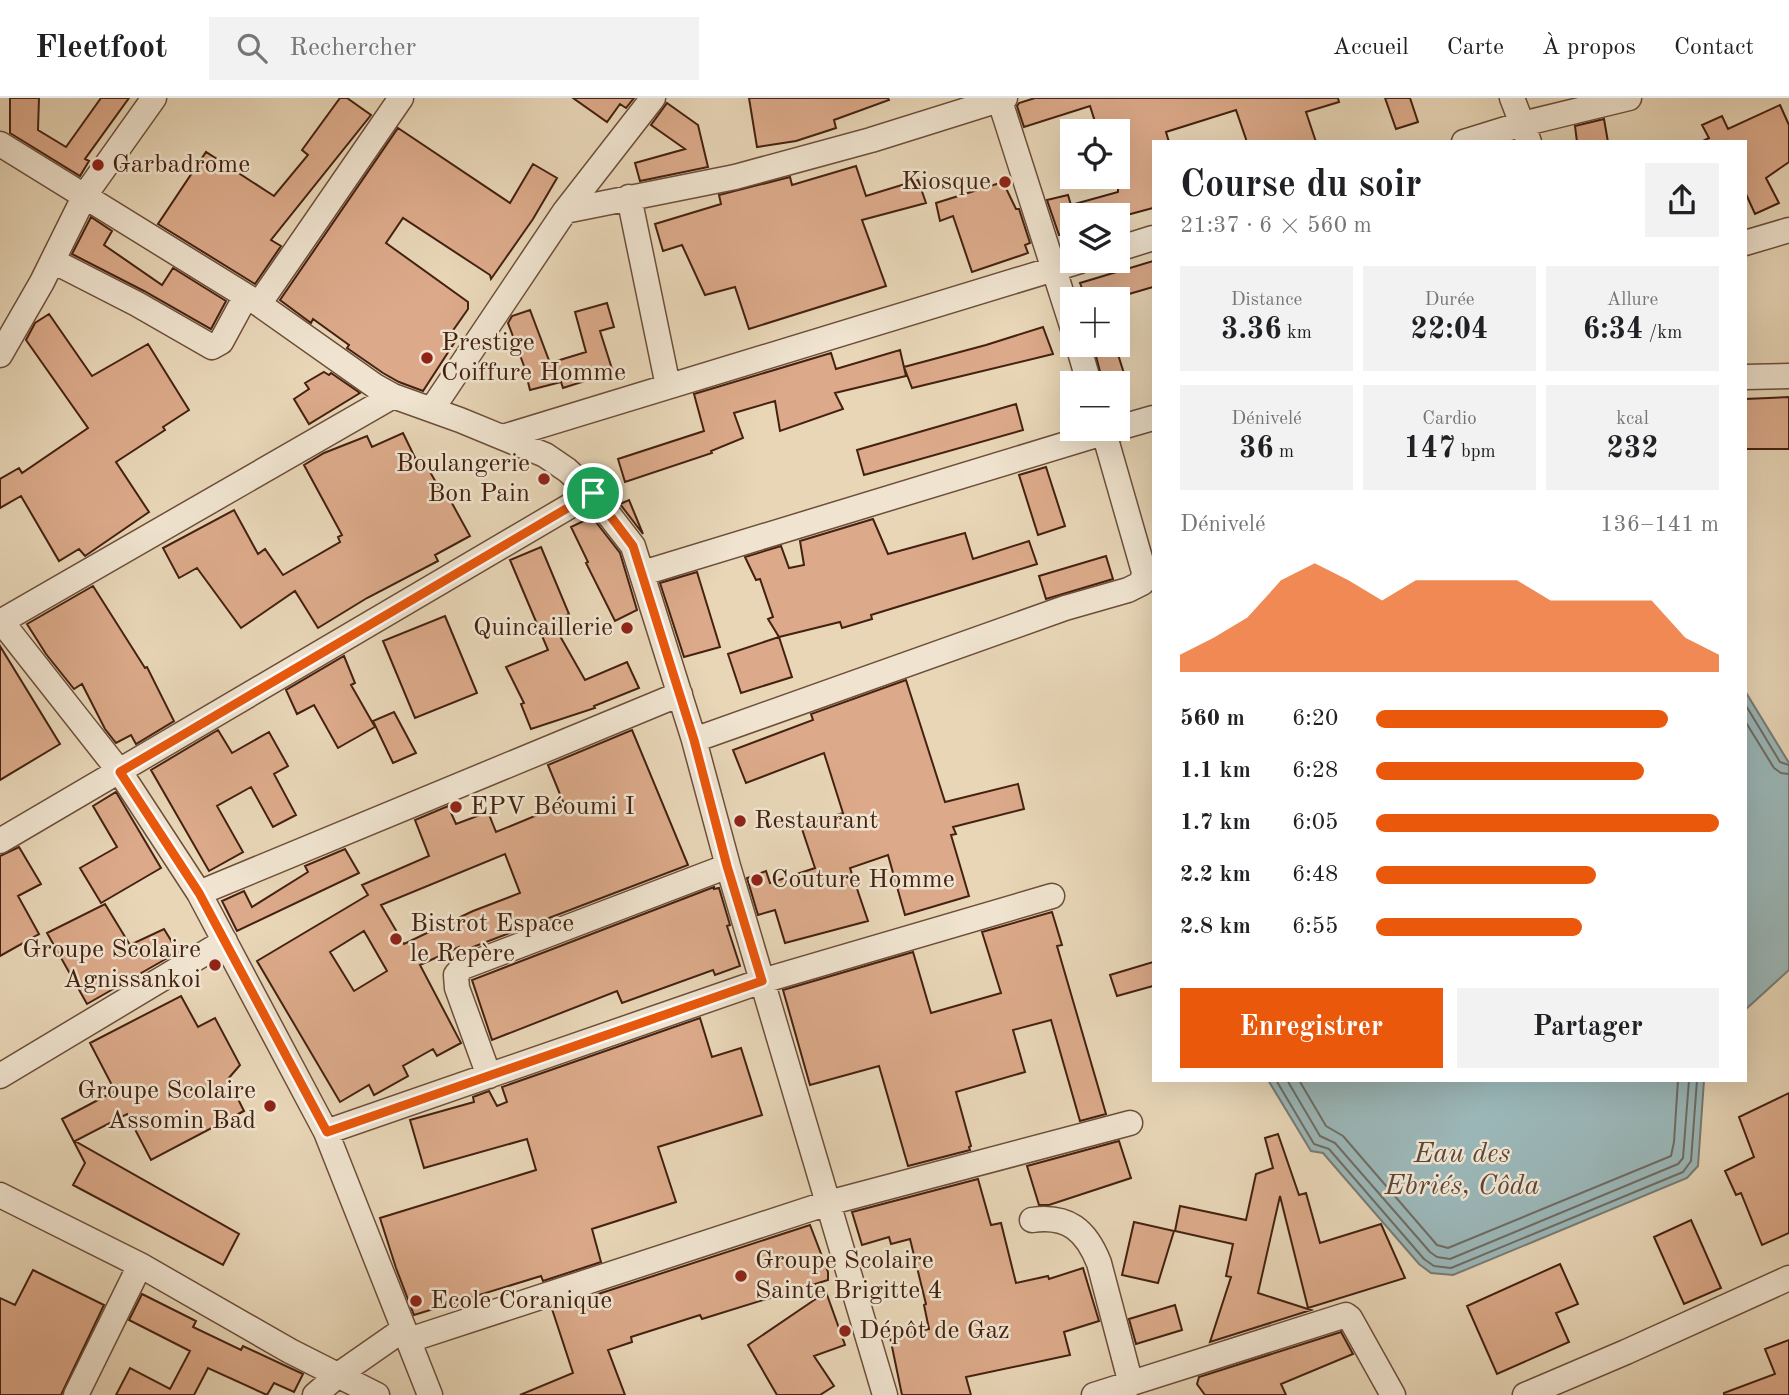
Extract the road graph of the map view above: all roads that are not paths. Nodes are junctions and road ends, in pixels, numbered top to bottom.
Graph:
1 (154, 98) edge
2 (401, 98) edge
3 (653, 98) edge
4 (1512, 98) edge
5 (1629, 98) edge
6 (1001, 99) edge
7 (1526, 133) edge
8 (1478, 140) edge
9 (0, 144) edge
10 (85, 195) junction
11 (629, 197) junction
12 (565, 211) junction
13 (1789, 230) edge
14 (1152, 238) edge
15 (1747, 242) edge
16 (1130, 245) edge
17 (53, 261) junction
18 (1060, 267) edge
19 (1054, 269) junction
20 (1060, 288) edge
21 (253, 300) junction
22 (0, 355) edge
23 (1789, 376) edge
24 (1747, 377) edge
25 (668, 386) junction
26 (393, 396) junction
27 (432, 410) junction
28 (1152, 418) edge
29 (1130, 424) edge
30 (503, 437) junction
31 (1072, 441) edge
32 (1114, 441) edge
33 (593, 493) junction
34 (643, 573) junction
35 (1, 622) edge
36 (680, 694) junction
37 (694, 740) junction
38 (120, 772) junction
39 (0, 841) edge
40 (727, 866) junction
41 (199, 893) junction
42 (1052, 896) dead end
43 (225, 941) junction
44 (762, 981) junction
45 (0, 1076) edge
46 (489, 1076) junction
47 (1130, 1122) dead end
48 (327, 1132) junction
49 (0, 1195) edge
50 (828, 1203) junction
51 (1032, 1220) dead end
52 (140, 1265) junction
53 (1789, 1278) edge
54 (406, 1335) junction
55 (338, 1375) junction
56 (1131, 1384) junction
57 (1532, 1394) edge
58 (76, 1395) edge
59 (315, 1395) edge
60 (377, 1395) edge
61 (430, 1395) edge
62 (885, 1395) edge
63 (1094, 1395) edge
64 (1392, 1395) edge

1 - 10 street
2 - 21 street
3 - 12 street
4 - 7 street
5 - 7 street
6 - 11 street
6 - 19 street
7 - 8 street
9 - 10 street
10 - 17 street
10 - 21 street
11 - 12 street
11 - 25 street
12 - 27 street
13 - 15 street
14 - 16 street
17 - 21 street
17 - 22 street
18 - 19 street
19 - 20 street
19 - 25 street
21 - 26 street
23 - 24 street
25 - 30 street
26 - 27 street
26 - 35 street
27 - 30 street
28 - 29 street
30 - 33 street
31 - 34 street
32 - 37 street
33 - 34 street
33 - 38 street
34 - 36 street
35 - 38 street
36 - 37 street
36 - 41 street
37 - 40 street
38 - 39 street
38 - 41 street
40 - 44 street
40 - 46 street
41 - 43 street
42 - 44 street
43 - 45 street
43 - 48 street
44 - 46 street
44 - 50 street
46 - 48 street
47 - 50 street
48 - 54 street
49 - 52 street
50 - 54 street
50 - 62 street
51 - 56 street
52 - 55 street
52 - 58 street
53 - 57 street
54 - 55 street
54 - 61 street
55 - 59 street
55 - 60 street
56 - 63 street
56 - 64 street

